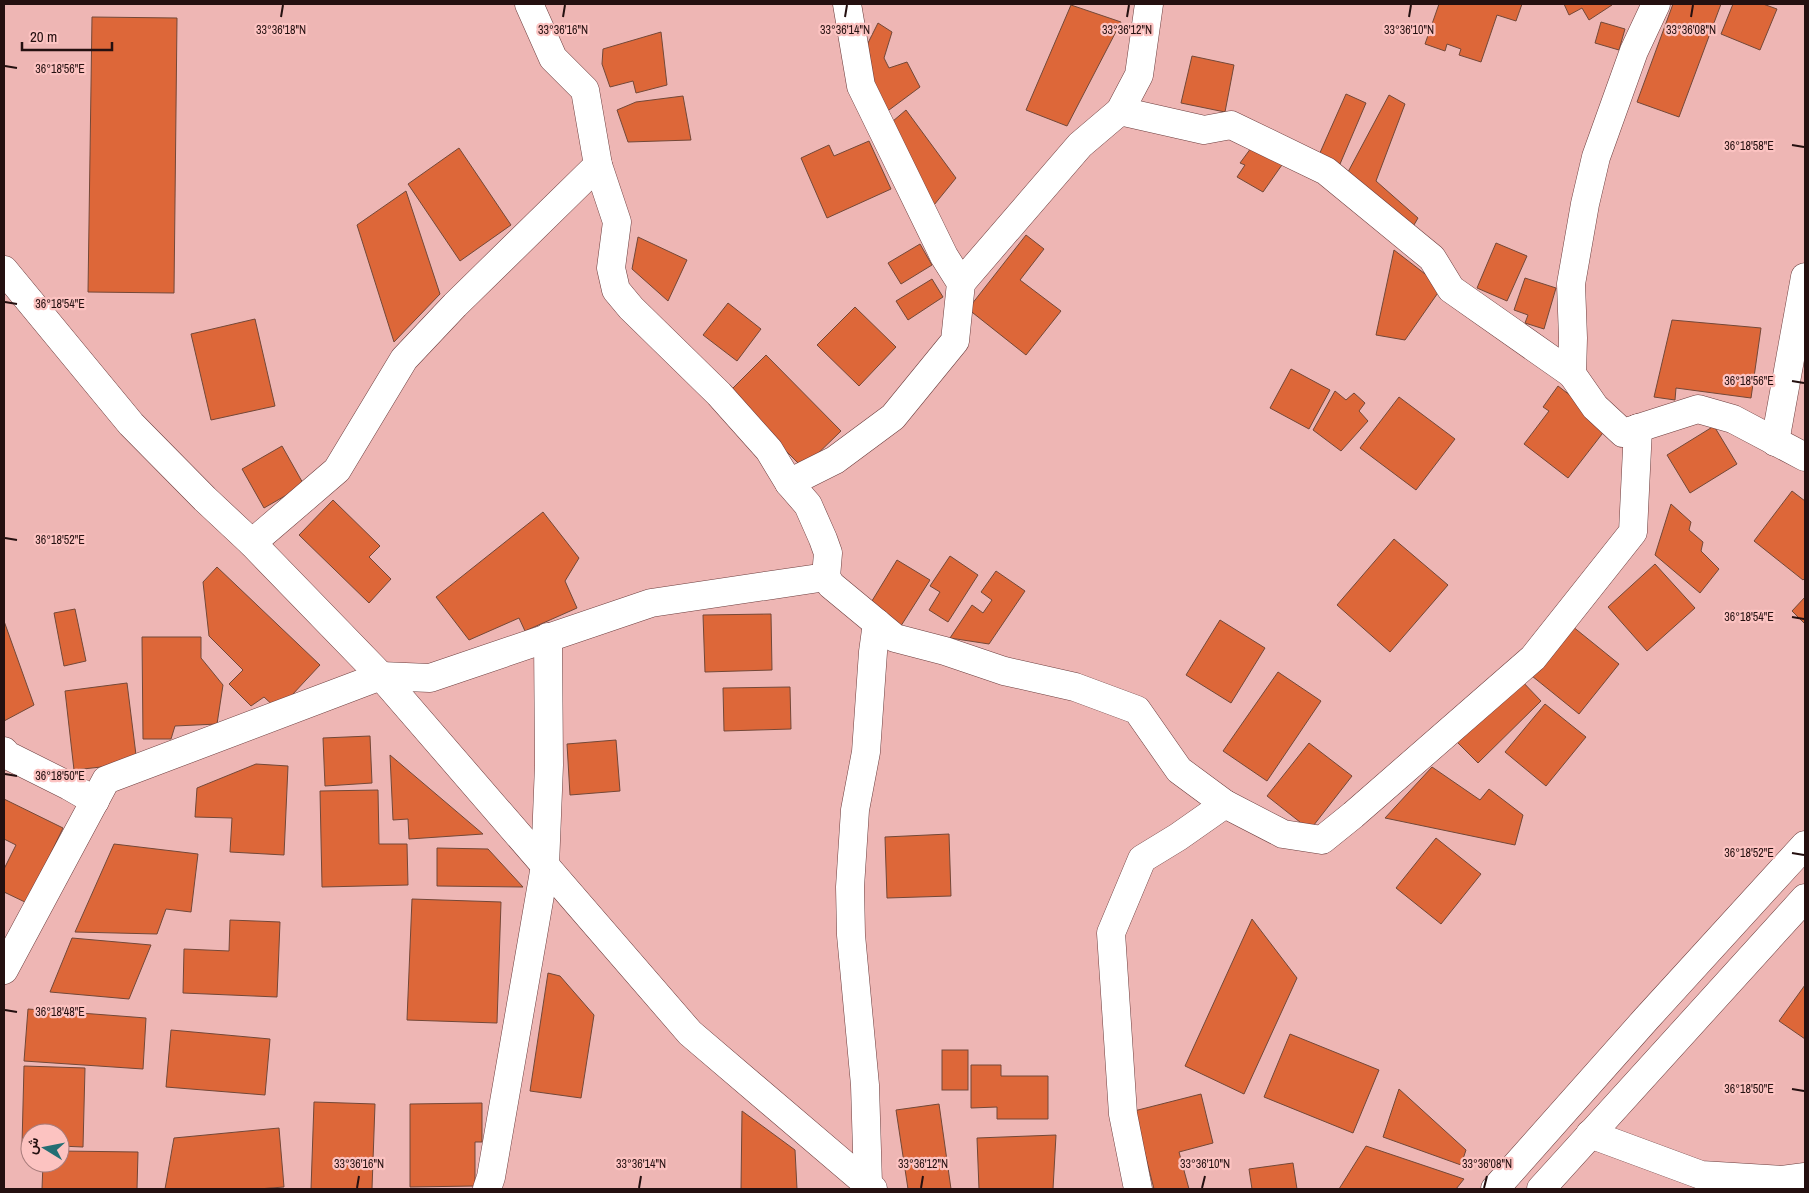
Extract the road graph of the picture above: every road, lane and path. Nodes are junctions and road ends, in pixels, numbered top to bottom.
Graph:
1 (529, 4) edge
2 (847, 4) edge
3 (1149, 4) edge
4 (1656, 4) edge
5 (1120, 111) junction
6 (598, 165) junction
7 (4, 270) edge
8 (1805, 277) edge
9 (961, 283) junction
10 (1572, 374) junction
11 (1638, 428) junction
12 (1775, 442) junction
13 (1805, 457) edge
14 (789, 483) junction
15 (252, 543) junction
16 (826, 577) junction
17 (877, 623) junction
18 (548, 637) junction
19 (381, 676) junction
20 (4, 751) edge
21 (95, 801) junction
22 (1225, 804) junction
23 (1805, 845) edge
24 (544, 866) junction
25 (1805, 898) edge
26 (4, 970) edge
27 (1590, 1134) junction
28 (1805, 1177) edge
29 (871, 1186) edge
30 (487, 1189) edge
31 (1138, 1189) edge
32 (1495, 1189) edge
33 (1541, 1189) edge

1 - 6 street
2 - 9 street
3 - 5 street
4 - 10 street
5 - 9 street
5 - 10 street
6 - 14 street
6 - 15 street
7 - 15 street
8 - 12 street
9 - 14 street
10 - 11 street
11 - 12 street
11 - 22 street
12 - 13 street
14 - 16 street
15 - 19 street
16 - 17 street
16 - 18 street
17 - 22 street
17 - 29 street
18 - 19 street
18 - 24 street
19 - 21 street
19 - 24 street
20 - 21 street
21 - 26 street
22 - 31 street
23 - 32 street
24 - 29 street
24 - 30 street
25 - 27 street
27 - 28 street
27 - 33 street

